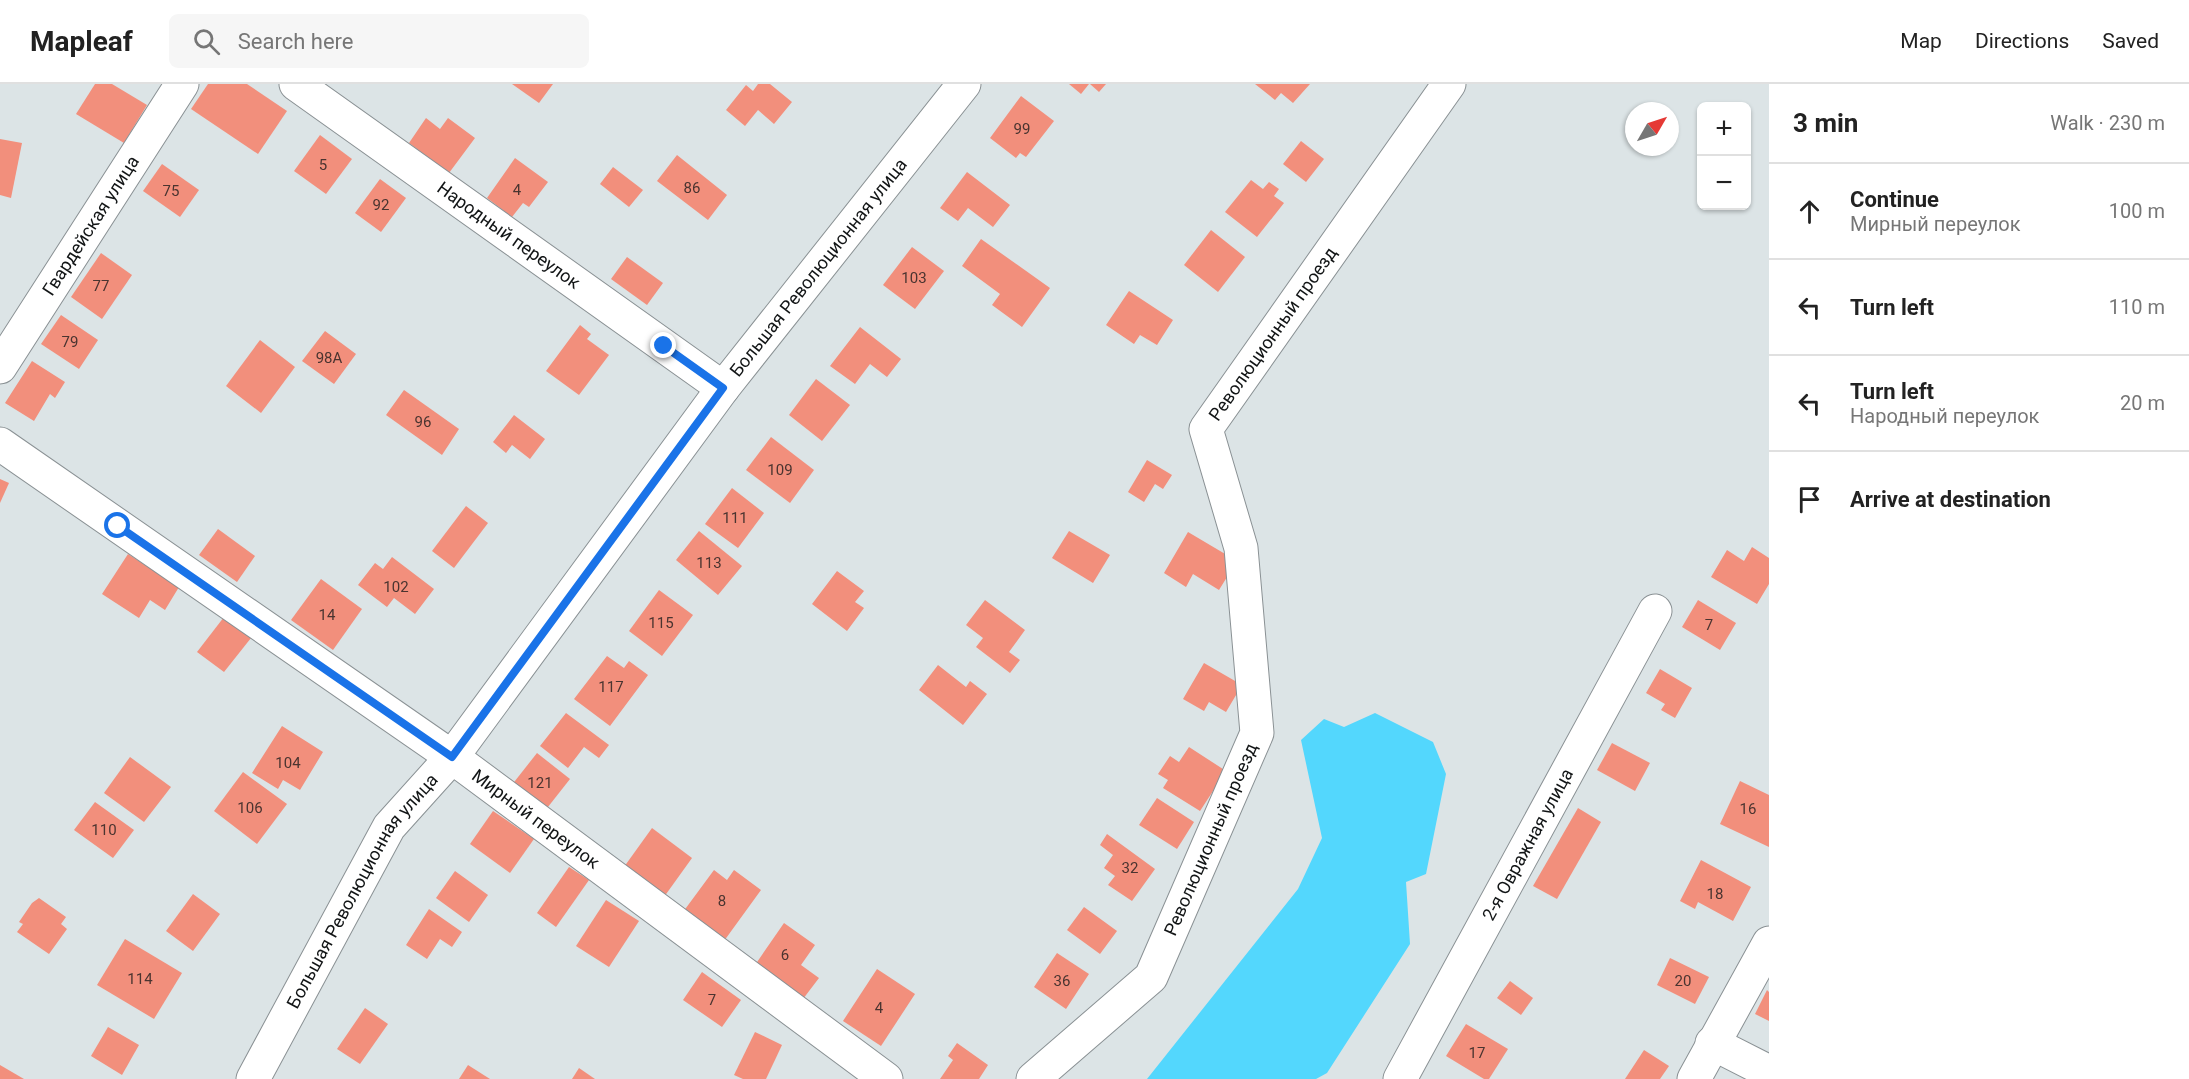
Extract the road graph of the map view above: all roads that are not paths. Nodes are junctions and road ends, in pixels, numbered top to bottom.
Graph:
1 (182, 84) edge
2 (296, 84) edge
3 (964, 84) edge
4 (1449, 84) edge
5 (0, 367) edge
6 (723, 388) junction
7 (0, 444) edge
8 (1655, 611) dead end
9 (452, 757) junction
10 (1769, 943) edge
11 (1712, 1043) junction
12 (1769, 1071) edge
13 (253, 1079) edge
14 (886, 1079) edge
15 (1033, 1079) edge
16 (1400, 1079) edge
17 (1694, 1079) edge

1 - 5 street, Гвардейская улица
2 - 6 street, Народный переулок
3 - 6 street, Большая Революционная улица
4 - 15 street, Революционный проезд
6 - 9 street, Большая Революционная улица
7 - 9 street, Мирный переулок
8 - 16 street, 2-я Овражная улица
9 - 13 street, Большая Революционная улица
9 - 14 street, Мирный переулок
10 - 11 street
11 - 12 street
11 - 17 street

